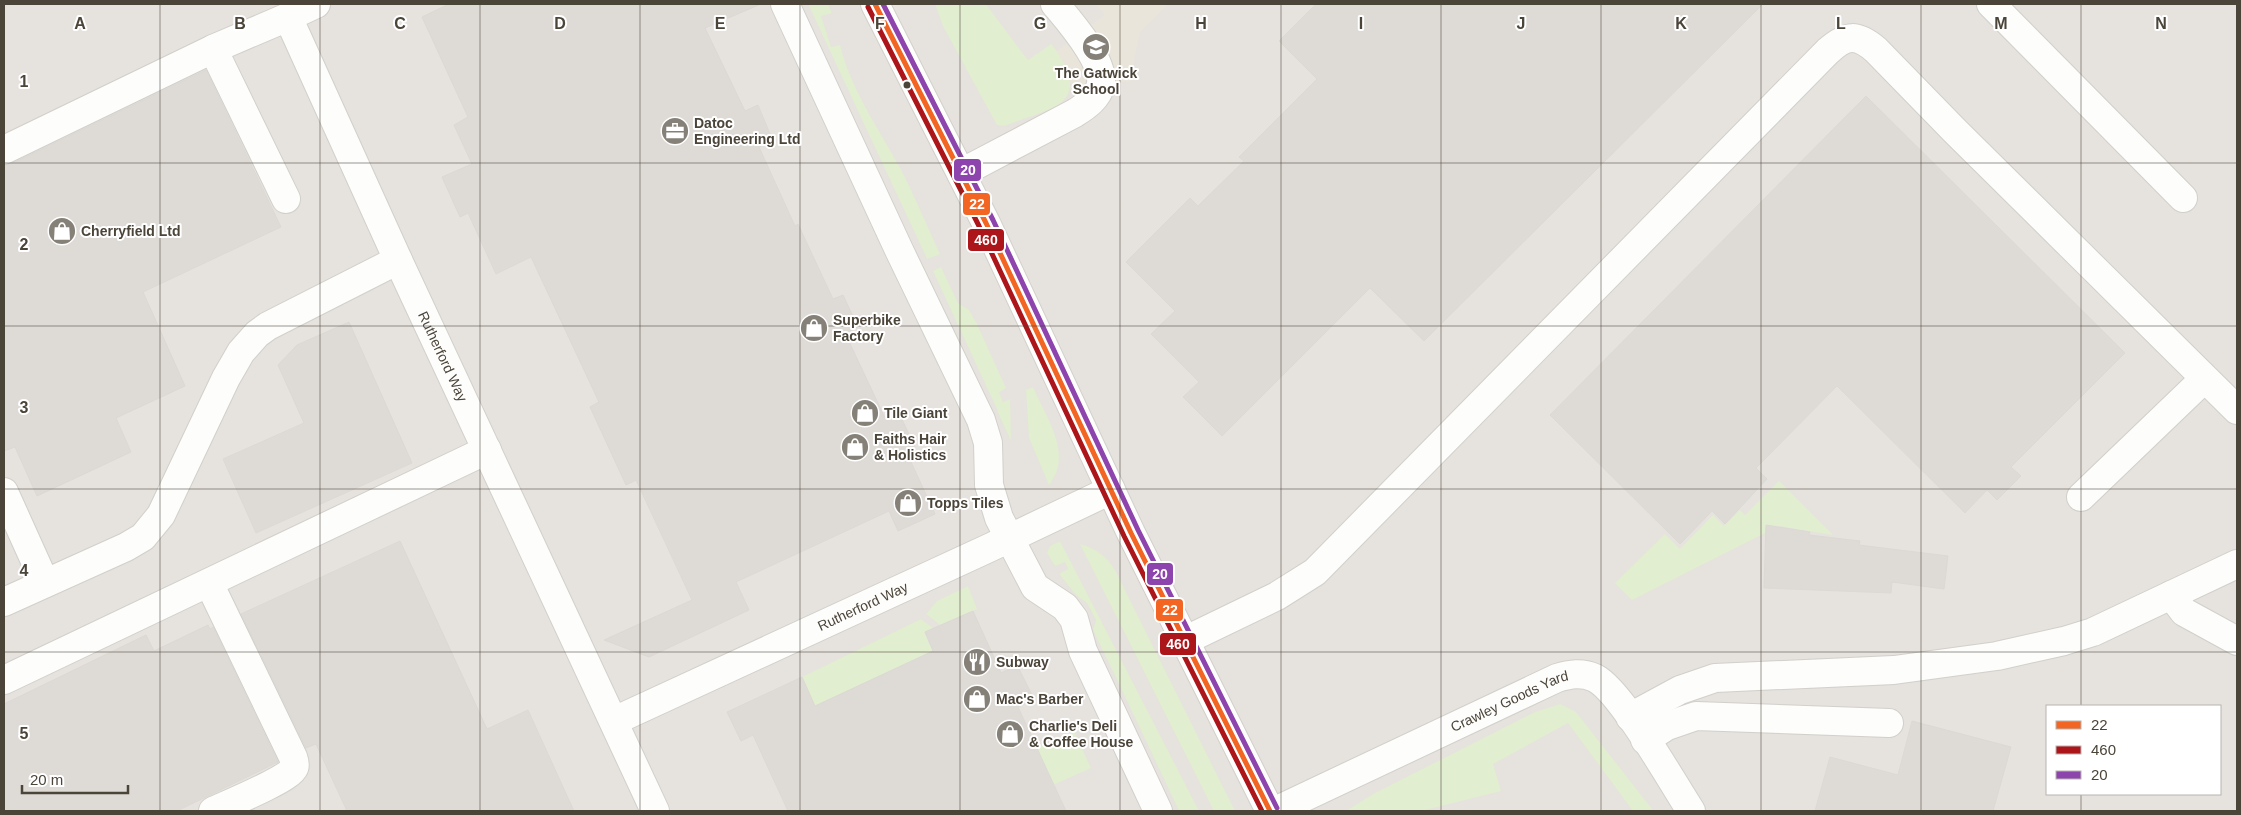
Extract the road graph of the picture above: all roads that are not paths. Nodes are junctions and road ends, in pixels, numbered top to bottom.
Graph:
1 (316, 4) edge
2 (785, 4) edge
3 (875, 4) edge
4 (1056, 4) edge
5 (1992, 4) edge
6 (288, 17) junction
7 (213, 49) junction
8 (4, 150) edge
9 (961, 173) junction
10 (2183, 198) dead end
11 (286, 199) dead end
12 (398, 260) junction
13 (2204, 379) junction
14 (2237, 410) edge
15 (487, 450) junction
16 (1111, 490) junction
17 (4, 492) edge
18 (2081, 497) dead end
19 (1010, 538) junction
20 (2237, 564) edge
21 (45, 583) junction
22 (208, 583) junction
23 (2171, 595) junction
24 (4, 602) edge
25 (1186, 640) junction
26 (2237, 641) edge
27 (4, 680) edge
28 (1630, 717) junction
29 (614, 721) junction
30 (1889, 723) dead end
31 (1645, 740) junction
32 (213, 811) edge
33 (655, 811) edge
34 (1158, 811) edge
35 (1270, 811) edge
36 (1275, 811) edge
37 (1691, 811) edge

1 - 6 street
2 - 19 street
3 - 9 street
4 - 9 street
5 - 10 street
6 - 7 street
6 - 12 street, Rutherford Way
7 - 8 street
7 - 11 street
9 - 16 street
12 - 15 street, Rutherford Way
12 - 21 street
13 - 14 street
13 - 18 street
13 - 25 street
15 - 22 street
15 - 29 street, Rutherford Way
16 - 19 street, Rutherford Way
16 - 25 street
17 - 21 street
19 - 29 street, Rutherford Way
19 - 34 street
20 - 23 street
21 - 24 street
22 - 27 street
22 - 32 street
23 - 26 street
23 - 28 street
25 - 35 street
28 - 31 street, Crawley Goods Yard
28 - 36 street, Crawley Goods Yard
29 - 33 street, Rutherford Way
30 - 31 street
31 - 37 street, Crawley Goods Yard

